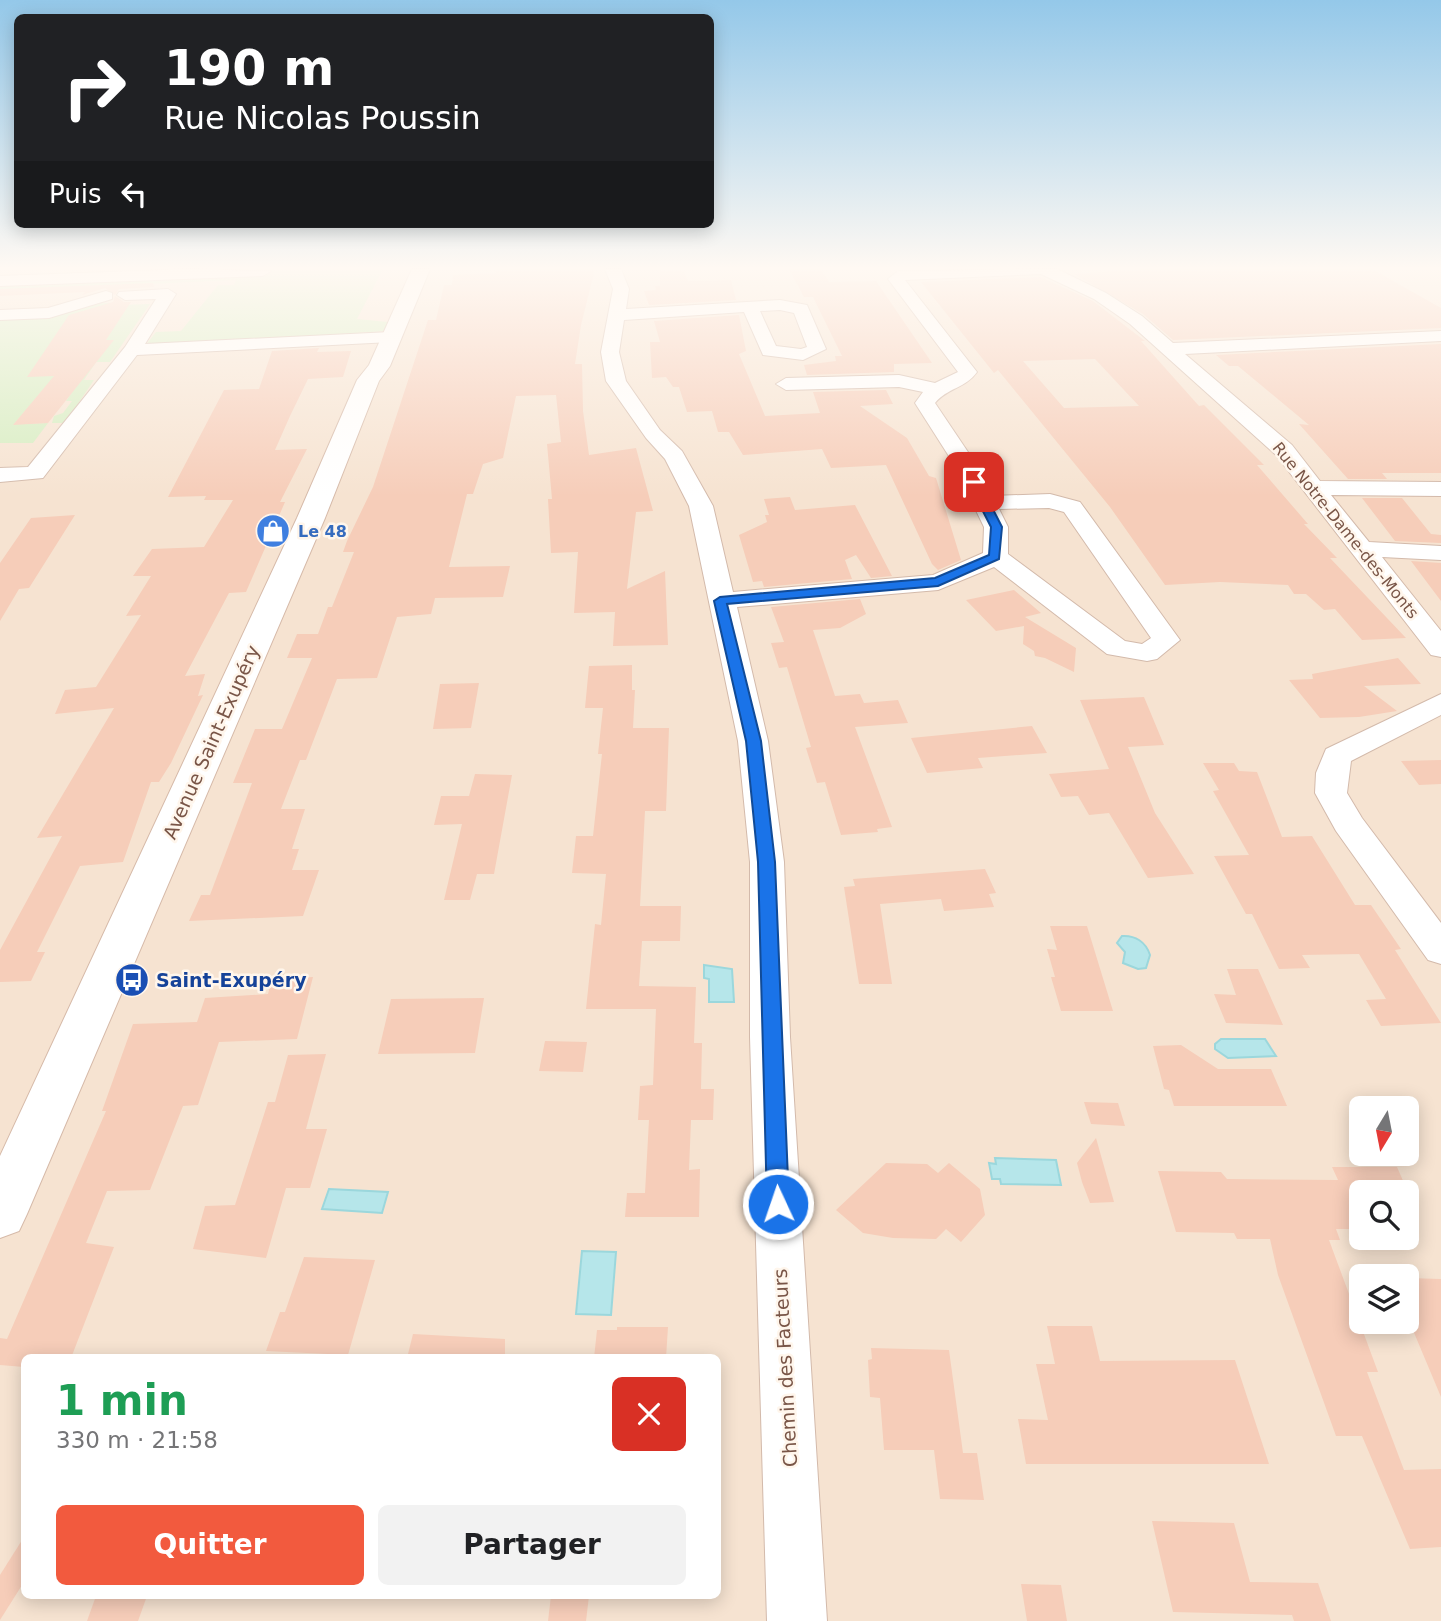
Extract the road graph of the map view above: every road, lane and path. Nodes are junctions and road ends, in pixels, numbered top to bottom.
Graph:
1 (136, 345) edge
2 (248, 345) edge
3 (388, 345) edge
4 (612, 345) edge
5 (947, 345) edge
6 (1163, 345) edge
7 (1259, 345) edge
8 (1168, 349) junction
9 (132, 350) junction
10 (786, 384) dead end
11 (936, 389) junction
12 (5, 480) edge
13 (1315, 488) junction
14 (1441, 489) edge
15 (984, 503) junction
16 (1363, 549) junction
17 (1441, 553) edge
18 (995, 557) junction
19 (720, 601) junction
20 (1441, 649) edge
21 (1441, 703) edge
22 (1441, 950) edge
23 (0, 1214) edge
24 (797, 1621) edge

1 - 9 street
2 - 9 street
3 - 23 main road, Avenue Saint-Exupéry
4 - 19 street, Chemin des Facteurs
5 - 11 street
6 - 8 street, Rue Notre-Dame-des-Monts
7 - 8 street
8 - 13 street, Rue Notre-Dame-des-Monts
9 - 12 street
10 - 11 street
11 - 15 street
13 - 14 street
13 - 16 street, Rue Notre-Dame-des-Monts
15 - 18 street
15 - 18 street
16 - 17 street
16 - 20 street, Rue Notre-Dame-des-Monts
18 - 19 street
19 - 24 street, Chemin des Facteurs
21 - 22 street

